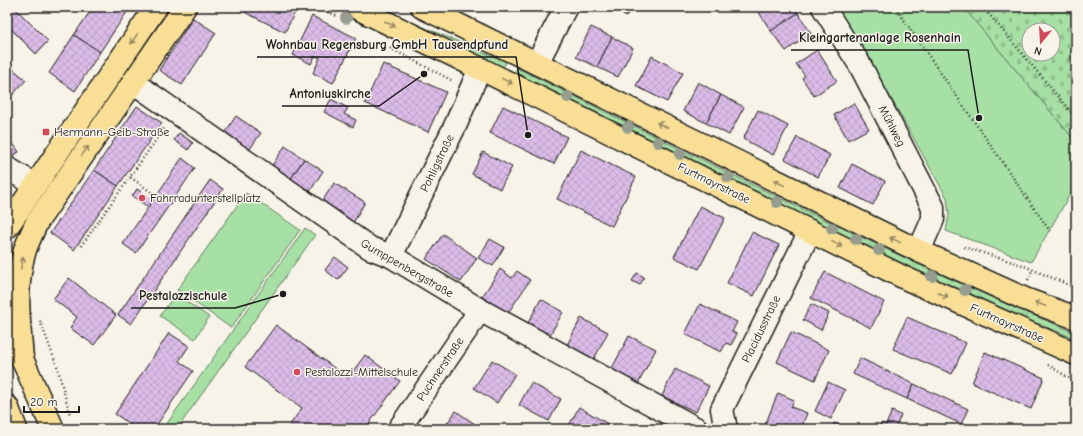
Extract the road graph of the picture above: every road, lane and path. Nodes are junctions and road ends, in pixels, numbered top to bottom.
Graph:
1 (156, 7) edge
2 (185, 7) edge
3 (355, 7) edge
4 (422, 7) edge
5 (566, 7) edge
6 (823, 7) edge
7 (895, 7) edge
8 (983, 7) edge
9 (537, 63) junction
10 (480, 68) junction
11 (133, 82) junction
12 (175, 112) junction
13 (1076, 118) edge
14 (7, 168) edge
15 (130, 177) junction
16 (35, 185) junction
17 (151, 192) dead end
18 (7, 227) edge
19 (810, 231) junction
20 (1050, 231) dead end
21 (81, 246) dead end
22 (919, 251) junction
23 (391, 256) junction
24 (1032, 270) dead end
25 (1028, 282) dead end
26 (480, 310) junction
27 (38, 314) dead end
28 (1076, 318) edge
29 (7, 328) edge
30 (1076, 354) edge
31 (22, 358) junction
32 (7, 406) edge
33 (63, 425) edge
34 (16, 429) edge
35 (400, 429) edge
36 (697, 429) edge
37 (726, 429) edge

1 -> 16 main road
2 - 11 main road
3 -> 10 main road, Furtmayrstraße
4 - 9 main road
5 - 9 street
6 - 22 street, Mühlweg
7 - 20 path
8 - 13 path
22 -> 9 main road
10 -> 19 main road, Furtmayrstraße
10 - 23 street, Pohligstraße
11 - 12 street, Gumppenbergstraße
31 -> 11 main road
12 - 15 path
12 - 23 street, Gumppenbergstraße
14 - 16 street
15 - 17 path
15 - 21 path
16 - 18 main road
19 -> 30 main road, Furtmayrstraße
19 - 37 street, Placidusstraße
28 -> 22 main road
23 - 26 street, Gumppenbergstraße
24 - 25 path
26 - 35 street, Puchnerstraße
26 - 36 street, Gumppenbergstraße
27 - 33 path
29 - 31 main road
31 - 33 main road
32 - 34 main road

